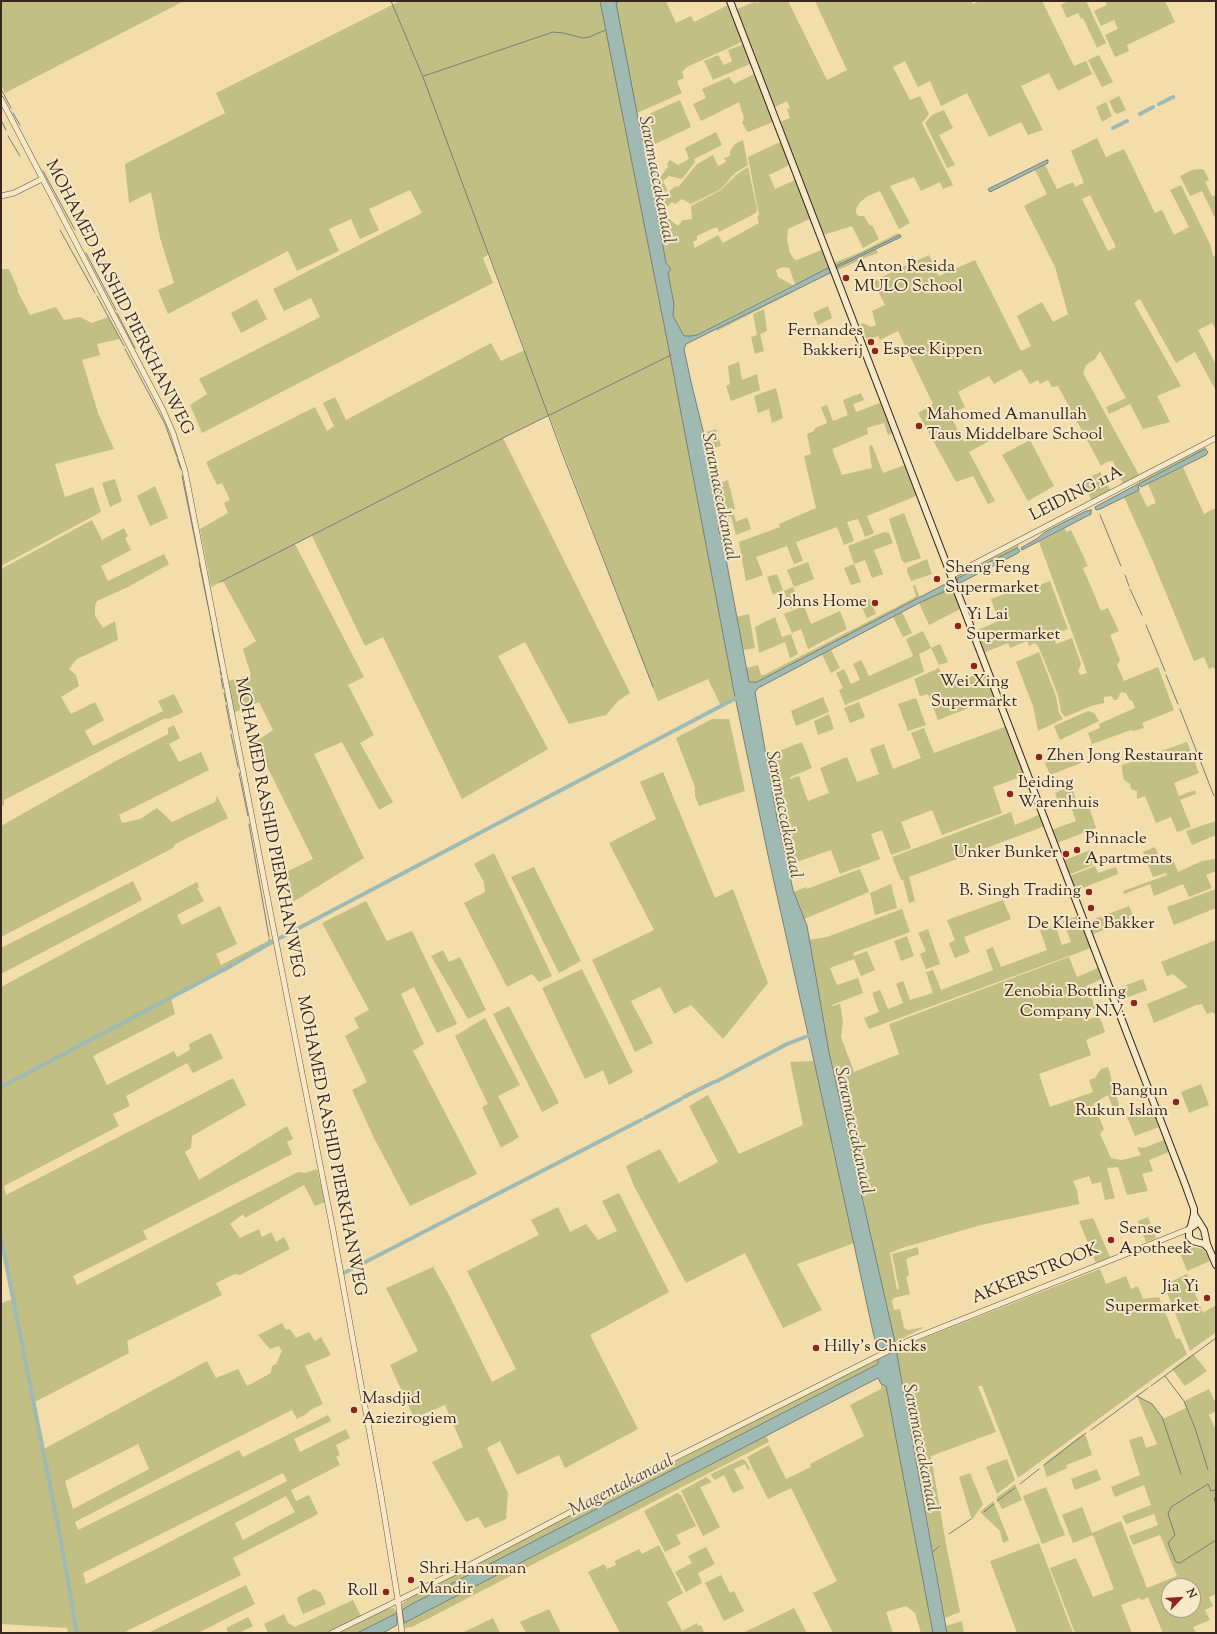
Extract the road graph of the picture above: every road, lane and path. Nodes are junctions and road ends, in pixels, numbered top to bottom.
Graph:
1 (730, 1) edge
2 (1, 99) edge
3 (42, 179) junction
4 (1, 196) edge
5 (1216, 438) edge
6 (953, 581) junction
7 (1194, 1214) junction
8 (1200, 1226) junction
9 (1190, 1228) junction
10 (1172, 1235) junction
11 (1204, 1235) junction
12 (1190, 1238) junction
13 (1197, 1241) junction
14 (1210, 1249) junction
15 (1216, 1265) edge
16 (398, 1603) junction
17 (332, 1633) edge
18 (402, 1633) edge

1 - 6 main road
2 - 3 street, MOHAMED RASHID PIERKHANWEG
3 - 4 street
3 - 16 street, MOHAMED RASHID PIERKHANWEG
5 - 6 street, LEIDING 11A
6 - 7 main road
7 - 8 main road
7 - 9 main road
8 - 9 main road
8 - 11 main road
9 - 10 street, AKKERSTROOK
9 - 12 main road
10 - 12 street
10 - 16 street, AKKERSTROOK
11 - 13 main road
11 - 14 main road
12 - 13 main road
13 - 14 main road
14 - 15 main road
16 - 17 street, AKKERSTROOK
16 - 18 street, MOHAMED RASHID PIERKHANWEG

